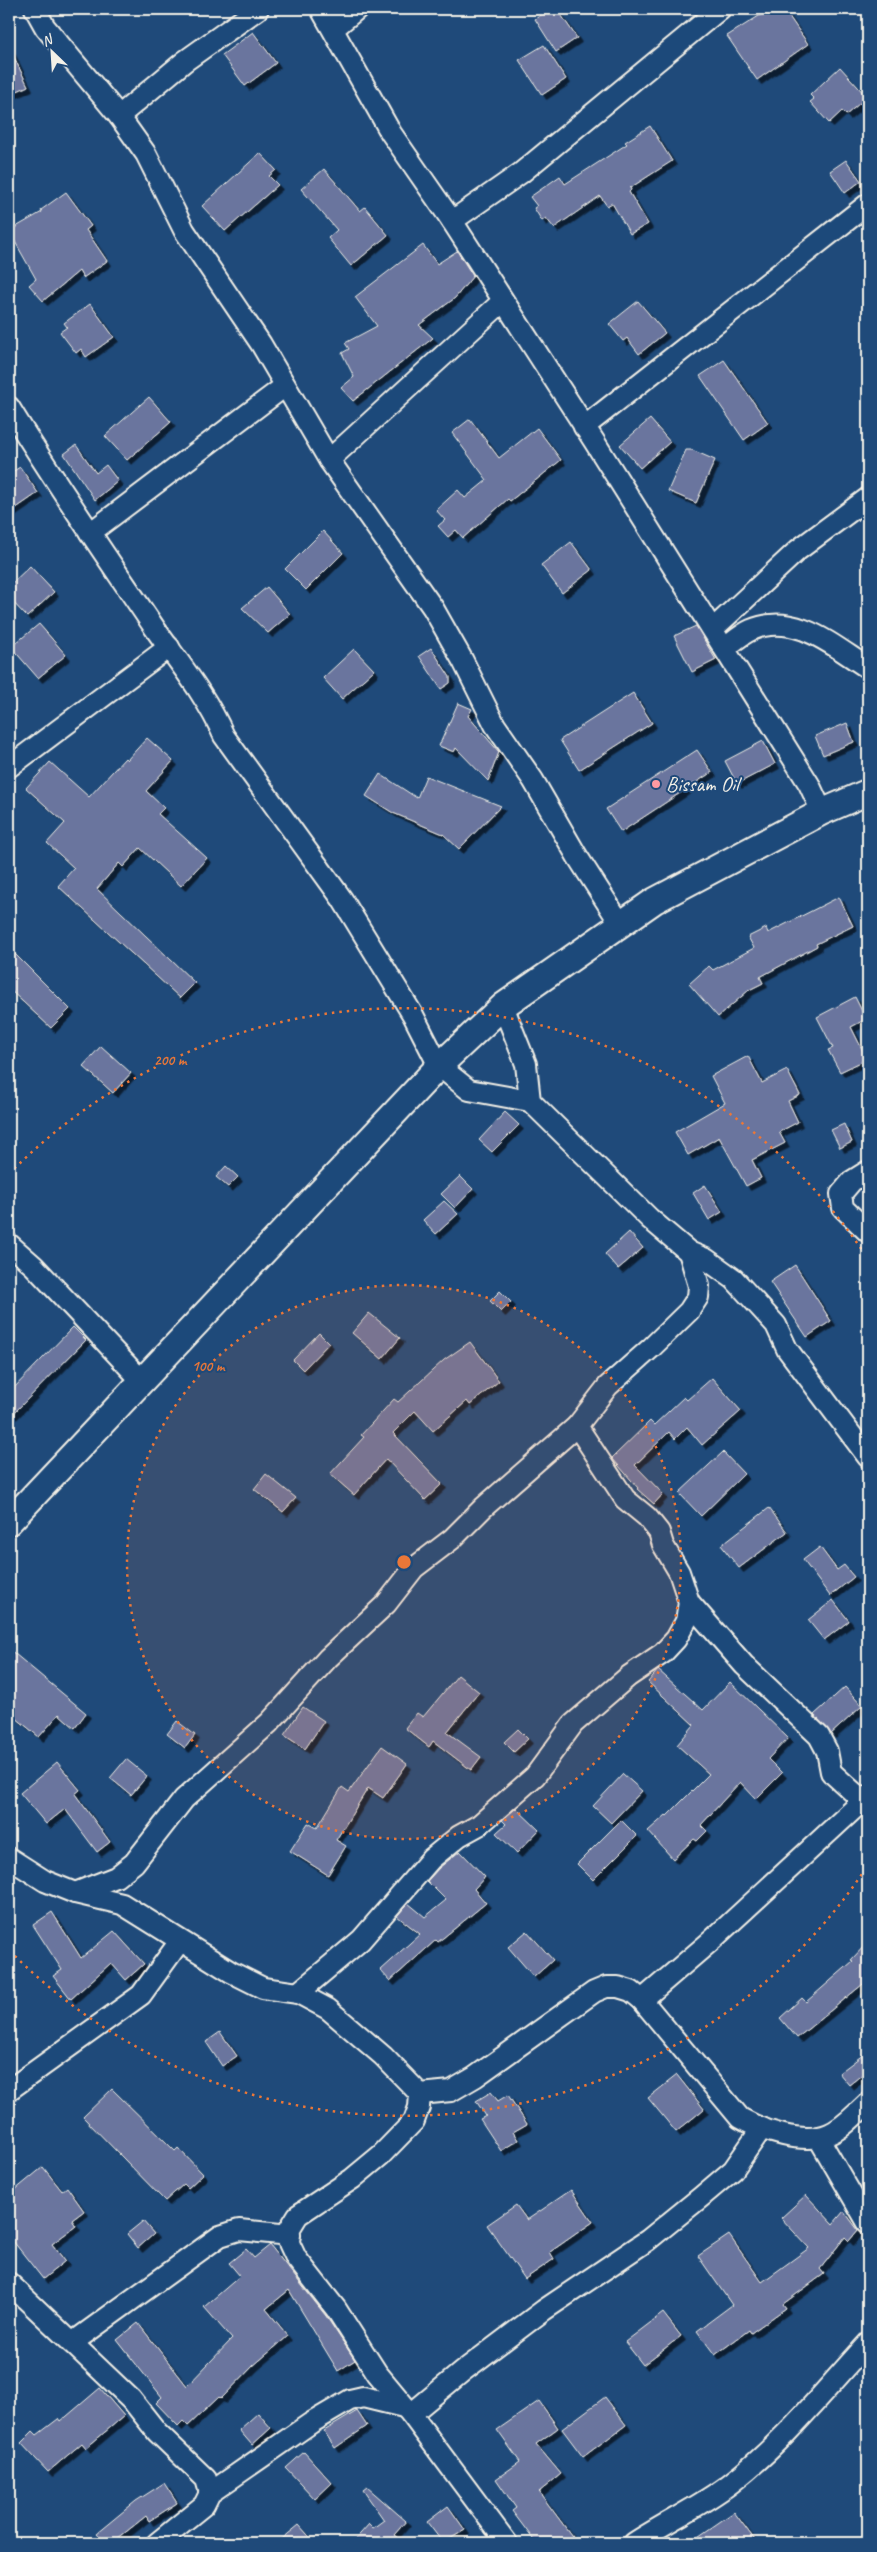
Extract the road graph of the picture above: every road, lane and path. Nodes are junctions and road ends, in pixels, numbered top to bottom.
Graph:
1 (35, 9) edge
2 (258, 9) edge
3 (321, 9) edge
4 (357, 9) edge
5 (720, 9) edge
6 (333, 29) junction
7 (119, 116) junction
8 (868, 204) edge
9 (452, 221) junction
10 (503, 301) junction
11 (285, 386) junction
12 (9, 407) edge
13 (584, 427) junction
14 (330, 460) junction
15 (868, 498) edge
16 (90, 532) junction
17 (713, 629) junction
18 (169, 647) junction
19 (725, 648) junction
20 (868, 668) edge
21 (9, 767) edge
22 (868, 792) edge
23 (822, 812) junction
24 (620, 923) junction
25 (503, 1006) junction
26 (439, 1066) junction
27 (530, 1101) junction
28 (868, 1171) edge
29 (868, 1232) edge
30 (9, 1244) edge
31 (689, 1252) junction
32 (142, 1381) junction
33 (577, 1426) junction
34 (868, 1457) edge
35 (9, 1522) edge
36 (689, 1602) junction
37 (866, 1799) edge
38 (9, 1858) edge
39 (75, 1893) junction
40 (180, 1941) junction
41 (298, 1993) junction
42 (642, 2000) junction
43 (9, 2090) edge
44 (420, 2094) junction
45 (868, 2103) edge
46 (762, 2128) junction
47 (818, 2137) junction
48 (868, 2223) edge
49 (290, 2235) junction
50 (9, 2284) edge
51 (72, 2343) junction
52 (868, 2344) edge
53 (377, 2373) junction
54 (373, 2398) junction
55 (408, 2410) junction
56 (210, 2493) junction
57 (171, 2539) edge
58 (507, 2543) edge
59 (634, 2543) edge

1 - 7 street
2 - 7 street
3 - 6 street
4 - 6 street
5 - 9 street
6 - 9 street
7 - 11 street
8 - 13 street
9 - 10 street
10 - 13 street
10 - 14 street
11 - 14 street
11 - 16 street
12 - 16 street
13 - 17 street
14 - 24 street
15 - 17 street
16 - 18 street
17 - 19 street
18 - 21 street
18 - 26 street
19 - 20 street
19 - 23 street
22 - 23 main road
23 - 24 main road
24 - 25 main road
25 - 26 main road
25 - 27 street
26 - 27 street
26 - 32 main road
27 - 31 street
28 - 29 street
30 - 32 street
31 - 33 street
31 - 34 street
32 - 35 main road
33 - 36 street
33 - 39 street
36 - 37 street
36 - 41 street
37 - 42 street
38 - 39 street
39 - 40 street
40 - 41 street
40 - 43 street
41 - 44 street
42 - 44 street
42 - 46 street
44 - 49 street
45 - 47 street
46 - 47 street
46 - 55 street
47 - 48 street
49 - 51 street
49 - 53 street
50 - 51 street
51 - 56 street
52 - 59 street
53 - 54 street
53 - 55 street
54 - 55 street
54 - 56 street
55 - 58 street
56 - 57 street

